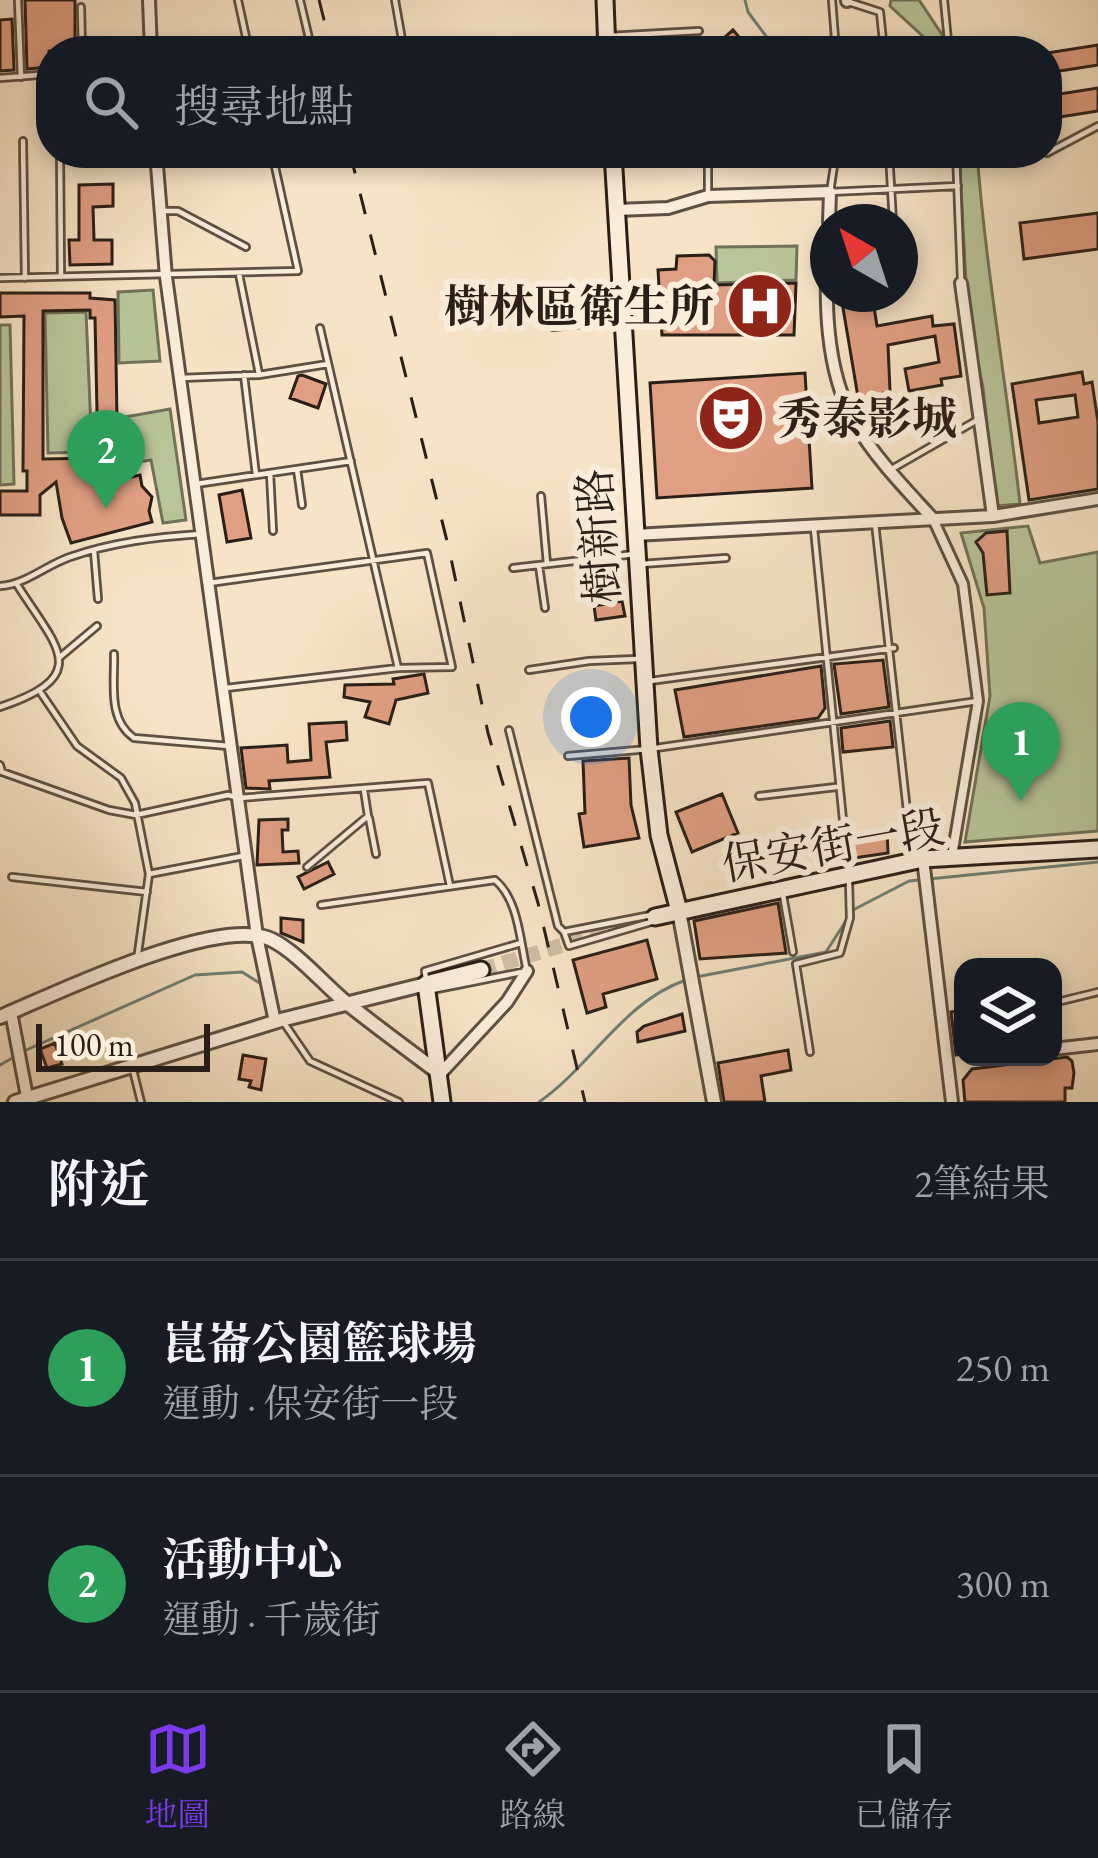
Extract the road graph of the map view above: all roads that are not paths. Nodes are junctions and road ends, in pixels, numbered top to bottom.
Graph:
1 (18, 0) edge
2 (149, 0) edge
3 (238, 0) edge
4 (300, 0) edge
5 (395, 0) edge
6 (605, 0) edge
7 (832, 0) edge
8 (846, 0) edge
9 (944, 0) edge
10 (81, 7) dead end
11 (699, 31) dead end
12 (82, 36) edge
13 (150, 36) edge
14 (246, 36) edge
15 (309, 36) edge
16 (401, 36) edge
17 (607, 36) edge
18 (664, 36) edge
19 (835, 36) edge
20 (882, 36) edge
21 (948, 36) edge
22 (36, 76) edge
23 (21, 77) junction
24 (0, 79) edge
25 (1098, 126) edge
26 (23, 141) dead end
27 (1062, 145) edge
28 (60, 168) edge
29 (157, 168) edge
30 (275, 168) edge
31 (614, 168) edge
32 (708, 168) edge
33 (834, 168) edge
34 (890, 168) edge
35 (957, 168) edge
36 (958, 186) junction
37 (891, 190) junction
38 (830, 192) junction
39 (708, 196) junction
40 (830, 204) edge
41 (892, 204) edge
42 (616, 210) junction
43 (159, 211) junction
44 (246, 247) dead end
45 (239, 274) junction
46 (166, 277) junction
47 (0, 278) edge
48 (25, 278) junction
49 (61, 278) junction
50 (961, 283) joint
51 (828, 312) edge
52 (621, 320) junction
53 (553, 327) dead end
54 (320, 328) dead end
55 (328, 364) junction
56 (244, 375) junction
57 (260, 375) junction
58 (181, 378) junction
59 (980, 419) junction
60 (351, 460) junction
61 (297, 469) junction
62 (890, 470) junction
63 (270, 473) junction
64 (256, 475) junction
65 (195, 484) junction
66 (541, 496) dead end
67 (1098, 499) edge
68 (302, 506) dead end
69 (993, 516) junction
70 (933, 519) junction
71 (875, 523) junction
72 (814, 524) junction
73 (274, 531) dead end
74 (202, 533) junction
75 (634, 535) junction
76 (94, 549) junction
77 (726, 558) dead end
78 (635, 559) junction
79 (374, 562) junction
80 (543, 564) junction
81 (513, 568) dead end
82 (209, 583) junction
83 (16, 584) junction
84 (0, 586) edge
85 (98, 599) dead end
86 (544, 608) dead end
87 (98, 626) dead end
88 (891, 648) junction
89 (114, 654) dead end
90 (824, 656) junction
91 (60, 657) junction
92 (642, 659) junction
93 (398, 668) junction
94 (529, 670) dead end
95 (644, 682) junction
96 (223, 689) junction
97 (41, 693) junction
98 (978, 701) junction
99 (0, 707) edge
100 (896, 715) junction
101 (832, 723) junction
102 (508, 730) dead end
103 (231, 746) junction
104 (649, 749) junction
105 (568, 756) dead end
106 (0, 765) edge
107 (838, 786) junction
108 (364, 790) junction
109 (759, 796) dead end
110 (239, 798) junction
111 (136, 814) junction
112 (368, 816) junction
113 (1098, 849) edge
114 (376, 854) dead end
115 (247, 855) junction
116 (951, 858) junction
117 (920, 862) junction
118 (307, 867) dead end
119 (149, 874) junction
120 (848, 875) junction
121 (12, 877) dead end
122 (450, 886) junction
123 (782, 889) junction
124 (147, 892) junction
125 (321, 904) dead end
126 (679, 911) junction
127 (655, 917) junction
128 (564, 932) junction
129 (257, 936) junction
130 (520, 943) junction
131 (794, 952) dead end
132 (136, 961) junction
133 (481, 970) tunnel mouth
134 (527, 971) junction
135 (426, 984) junction
136 (1098, 992) edge
137 (1062, 1001) edge
138 (347, 1003) junction
139 (6, 1015) edge
140 (283, 1022) junction
141 (1098, 1044) edge
142 (1062, 1048) edge
143 (809, 1052) dead end
144 (947, 1057) junction
145 (954, 1057) edge
146 (131, 1064) junction
147 (440, 1074) junction
148 (24, 1100) edge
149 (141, 1102) edge
150 (399, 1102) edge
151 (442, 1102) edge
152 (714, 1102) edge
153 (952, 1102) edge

1 - 23 lane
2 - 13 street
3 - 14 lane
4 - 15 lane
5 - 16 lane
6 - 17 main road
7 - 19 lane
8 - 20 lane
9 - 21 lane
10 - 12 lane
11 - 18 lane
22 - 23 lane
23 - 24 lane
25 - 27 lane
26 - 48 lane
28 - 49 lane
29 - 43 street
30 - 45 lane
31 - 42 main road, 樹新路
32 - 39 lane
33 - 38 lane
34 - 37 lane
35 - 36 lane
36 - 37 lane
36 - 50 lane
37 - 38 lane
37 - 41 lane
38 - 39 street
38 - 40 street
39 - 42 street
42 - 52 main road, 樹新路
43 - 44 lane
43 - 46 street
45 - 46 lane
45 - 57 lane
46 - 49 lane
46 - 58 street
47 - 48 lane
48 - 49 lane
50 - 59 street
51 - 62 street
52 - 53 lane
52 - 75 main road, 樹新路
54 - 55 lane
55 - 57 lane
55 - 60 lane
56 - 57 lane
56 - 58 lane
56 - 64 lane
58 - 65 street
59 - 62 lane
59 - 69 street
60 - 61 lane
60 - 79 lane
61 - 63 lane
61 - 68 lane
62 - 70 street
63 - 64 lane
63 - 73 lane
64 - 65 lane
65 - 74 street
66 - 80 lane
67 - 69 street
69 - 70 street
70 - 71 street
70 - 98 street
71 - 72 street
71 - 88 lane
72 - 75 street
72 - 90 lane
74 - 76 lane
74 - 82 street
75 - 78 main road, 樹新路
76 - 83 lane
76 - 85 lane
77 - 78 lane
78 - 80 lane
78 - 92 main road, 樹新路
79 - 82 lane
79 - 93 lane
79 - 93 lane
80 - 81 lane
80 - 86 lane
82 - 96 street
83 - 84 lane
83 - 91 lane
87 - 91 lane
88 - 90 lane
88 - 100 lane
89 - 103 lane
90 - 95 lane
90 - 101 lane
91 - 97 lane
92 - 94 lane
92 - 95 main road, 樹新路
93 - 96 lane
95 - 104 main road, 樹新路
96 - 103 street
97 - 99 lane
97 - 111 lane
98 - 100 lane
98 - 116 street
100 - 101 lane
100 - 117 lane
101 - 104 lane
101 - 107 lane
102 - 128 lane
103 - 110 street
104 - 105 lane
104 - 126 main road, 樹新路
106 - 111 lane
107 - 109 lane
107 - 120 lane
108 - 110 lane
108 - 112 lane
108 - 122 lane
110 - 111 lane
110 - 115 street
111 - 119 lane
112 - 114 lane
112 - 118 lane
113 - 116 main road, 保安街一段
115 - 119 lane
115 - 129 street
116 - 117 main road, 保安街一段
117 - 120 main road, 保安街一段
117 - 144 street
119 - 124 lane
120 - 123 main road, 保安街一段
120 - 143 lane
121 - 124 lane
122 - 125 lane
122 - 130 lane
123 - 126 main road, 保安街一段
123 - 131 lane
124 - 132 lane
126 - 127 main road, 保安街一段
126 - 152 street
127 - 128 lane, 保安街一段
127 - 128 lane, 保安街一段
129 - 132 street
129 - 138 street
129 - 140 street
130 - 134 lane
130 - 135 lane
132 - 139 street
133 - 135 main road
134 - 135 lane
134 - 147 street
135 - 138 street
135 - 147 main road
136 - 137 lane
138 - 140 street
138 - 147 street
139 - 148 street
140 - 146 street
140 - 150 lane
141 - 142 street
144 - 145 street
144 - 153 street
146 - 148 street
146 - 149 lane
147 - 151 main road

